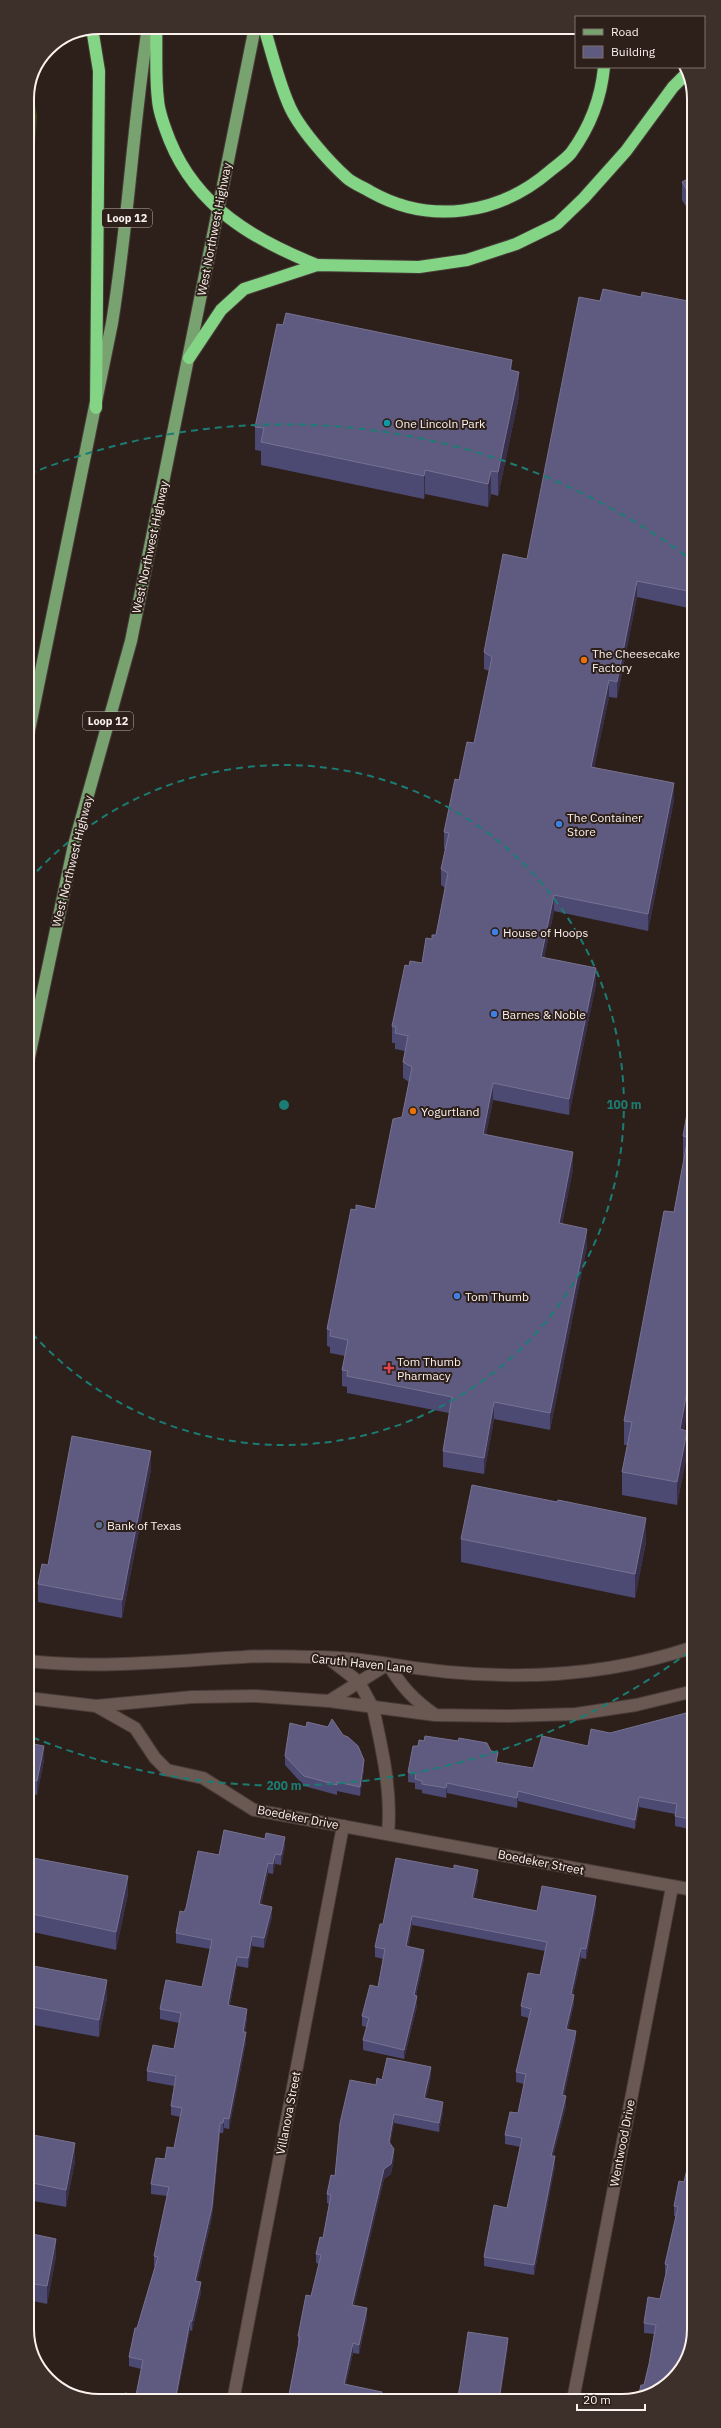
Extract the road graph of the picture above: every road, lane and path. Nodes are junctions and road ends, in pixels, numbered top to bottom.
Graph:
1 (93, 34) edge
2 (147, 34) edge
3 (156, 34) edge
4 (254, 34) edge
5 (266, 34) edge
6 (604, 68) edge
7 (683, 77) edge
8 (218, 208) junction
9 (317, 265) junction
10 (189, 358) junction
11 (96, 408) junction
12 (34, 706) edge
13 (34, 1034) edge
14 (687, 1649) edge
15 (327, 1657) junction
16 (34, 1661) edge
17 (388, 1664) junction
18 (359, 1682) junction
19 (687, 1693) edge
20 (34, 1699) edge
21 (329, 1701) junction
22 (96, 1706) junction
23 (373, 1708) junction
24 (435, 1715) junction
25 (343, 1826) junction
26 (388, 1834) junction
27 (672, 1887) junction
28 (687, 1889) edge
29 (235, 2394) edge
30 (573, 2394) edge

1 - 11 highway
2 - 11 main road, Loop 12
3 - 8 highway
4 - 8 main road, West Northwest Highway / Loop 12
5 - 6 highway
7 - 9 highway
8 - 9 highway
8 - 10 main road, West Northwest Highway / Loop 12
9 - 10 highway
10 - 13 main road, West Northwest Highway / Loop 12
11 - 12 main road, Loop 12
14 - 17 street, Caruth Haven Lane
15 - 16 street, Caruth Haven Lane
15 - 17 street, Caruth Haven Lane
15 - 18 street
17 - 18 street
17 - 24 street
18 - 21 street
18 - 23 street
19 - 24 street
20 - 22 street, Boedeker Drive
21 - 22 street
21 - 23 street
22 - 25 street, Boedeker Drive
23 - 24 street
23 - 26 street
25 - 26 street, Boedeker Drive
25 - 29 street, Villanova Street
26 - 27 street, Boedeker Street
27 - 28 street, Boedeker Street
27 - 30 street, Wentwood Drive

